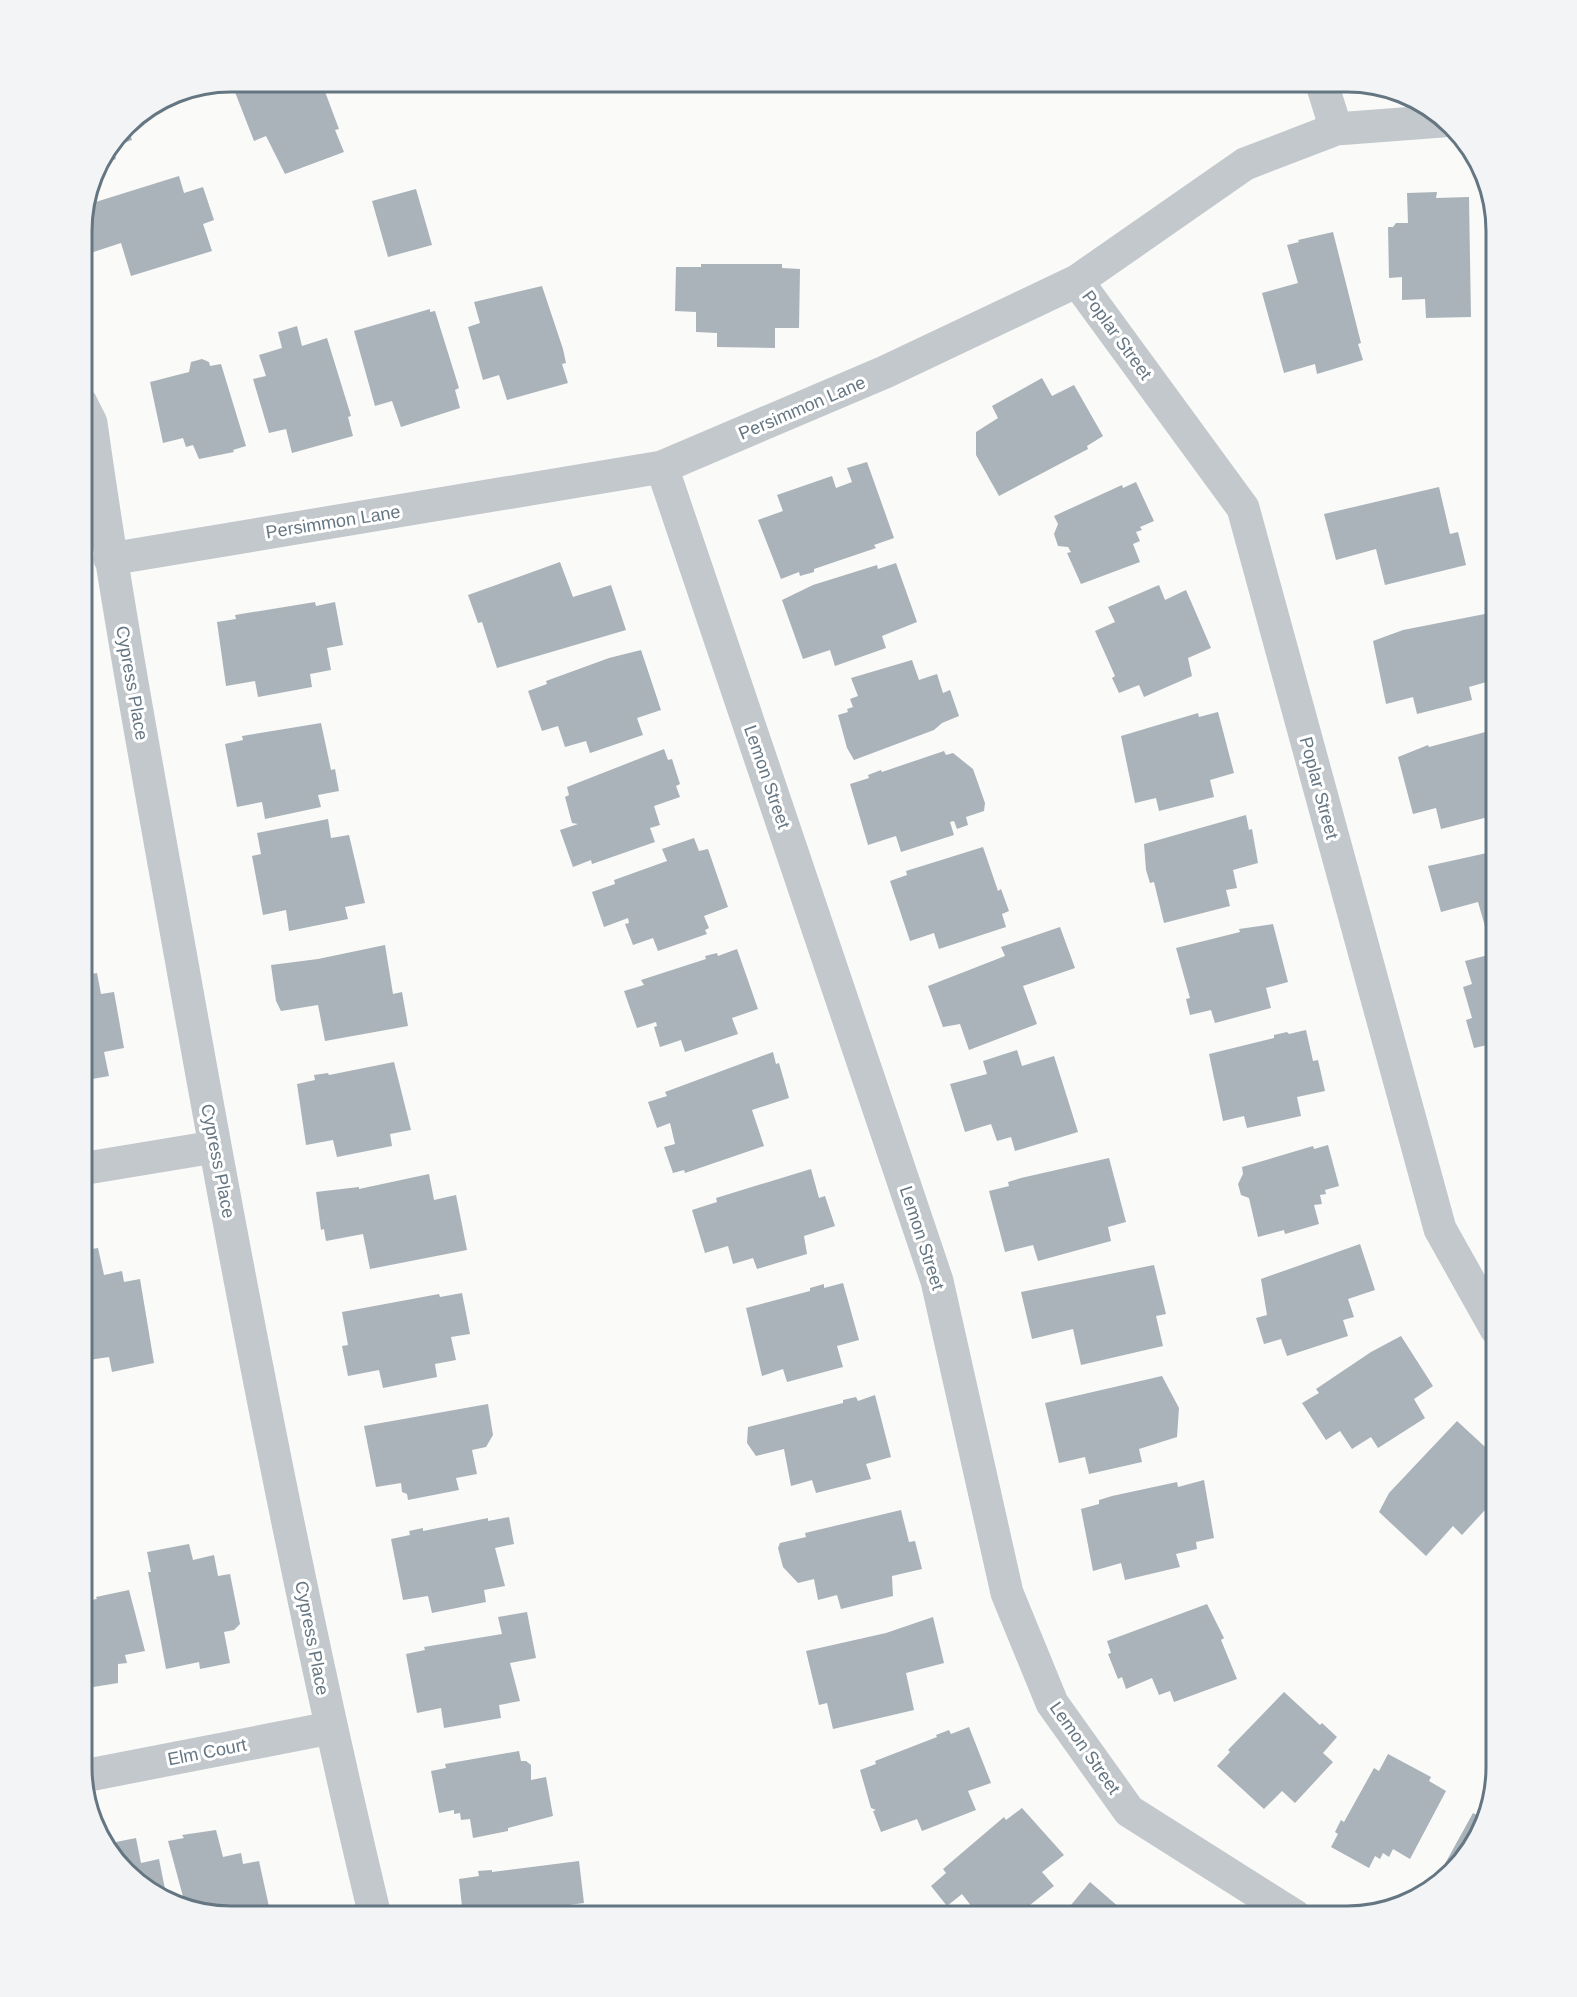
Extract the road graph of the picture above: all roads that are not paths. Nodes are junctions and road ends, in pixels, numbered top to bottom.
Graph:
1 (1324, 92) edge
2 (1433, 122) edge
3 (1335, 129) junction
4 (1077, 280) junction
5 (92, 430) edge
6 (662, 467) junction
7 (110, 559) junction
8 (214, 1147) junction
9 (92, 1167) edge
10 (1486, 1311) edge
11 (330, 1728) junction
12 (92, 1774) edge
13 (373, 1906) edge
14 (1279, 1906) edge

1 - 3 street
2 - 3 street, Persimmon Lane
3 - 4 street, Persimmon Lane
4 - 6 street, Persimmon Lane
4 - 10 street, Poplar Street
5 - 7 street, Cypress Place
6 - 7 street, Persimmon Lane
6 - 14 street, Lemon Street
7 - 8 street, Cypress Place
8 - 9 street
8 - 11 street, Cypress Place
11 - 12 street, Elm Court
11 - 13 street, Cypress Place

